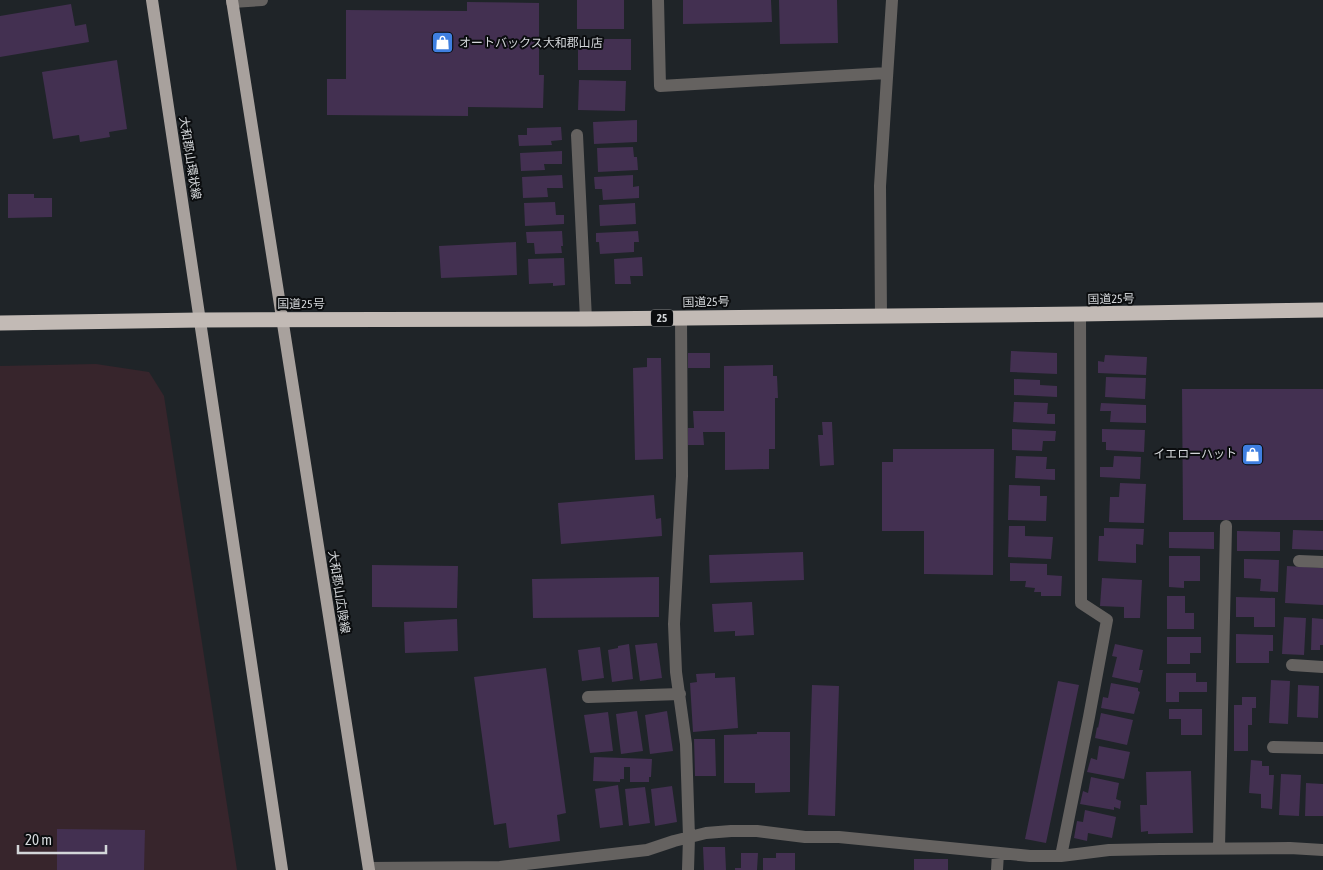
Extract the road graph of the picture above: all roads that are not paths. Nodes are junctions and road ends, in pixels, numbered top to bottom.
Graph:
1 (152, 0) edge
2 (262, 0) edge
3 (658, 0) edge
4 (892, 0) edge
5 (232, 1) edge
6 (887, 73) junction
7 (577, 134) dead end
8 (1323, 310) edge
9 (1080, 314) junction
10 (881, 316) junction
11 (681, 318) junction
12 (283, 319) junction
13 (586, 319) junction
14 (200, 320) junction
15 (0, 323) edge
16 (1226, 526) dead end
17 (1299, 561) dead end
18 (1323, 562) edge
19 (1292, 665) dead end
20 (1323, 667) edge
21 (680, 694) junction
22 (588, 697) dead end
23 (1273, 747) dead end
24 (1323, 748) edge
25 (689, 837) junction
26 (1219, 848) junction
27 (1323, 850) edge
28 (998, 853) junction
29 (1061, 856) junction
30 (369, 869) edge
31 (282, 870) edge
32 (688, 870) edge
33 (997, 870) edge

1 - 14 main road, 大和郡山環状線
2 - 5 street
3 - 6 street
4 - 6 street
5 - 12 main road
6 - 10 street
7 - 13 street
8 - 9 highway, 国道25号 / 25
9 - 10 highway, 国道25号 / 25
9 - 29 street
10 - 11 highway, 国道25号 / 25
11 - 13 highway, 国道25号 / 25
11 - 21 street
12 - 13 highway, 国道25号 / 25
12 - 14 highway, 国道25号 / 25
12 - 30 main road, 大和郡山広陵線
14 - 15 highway, 国道25号 / 25
14 - 31 main road
16 - 26 street
17 - 18 street
19 - 20 street
21 - 22 street
21 - 25 street
23 - 24 street
25 - 28 street
25 - 30 street
25 - 32 street
26 - 27 street
26 - 29 street
28 - 29 street
28 - 33 street

